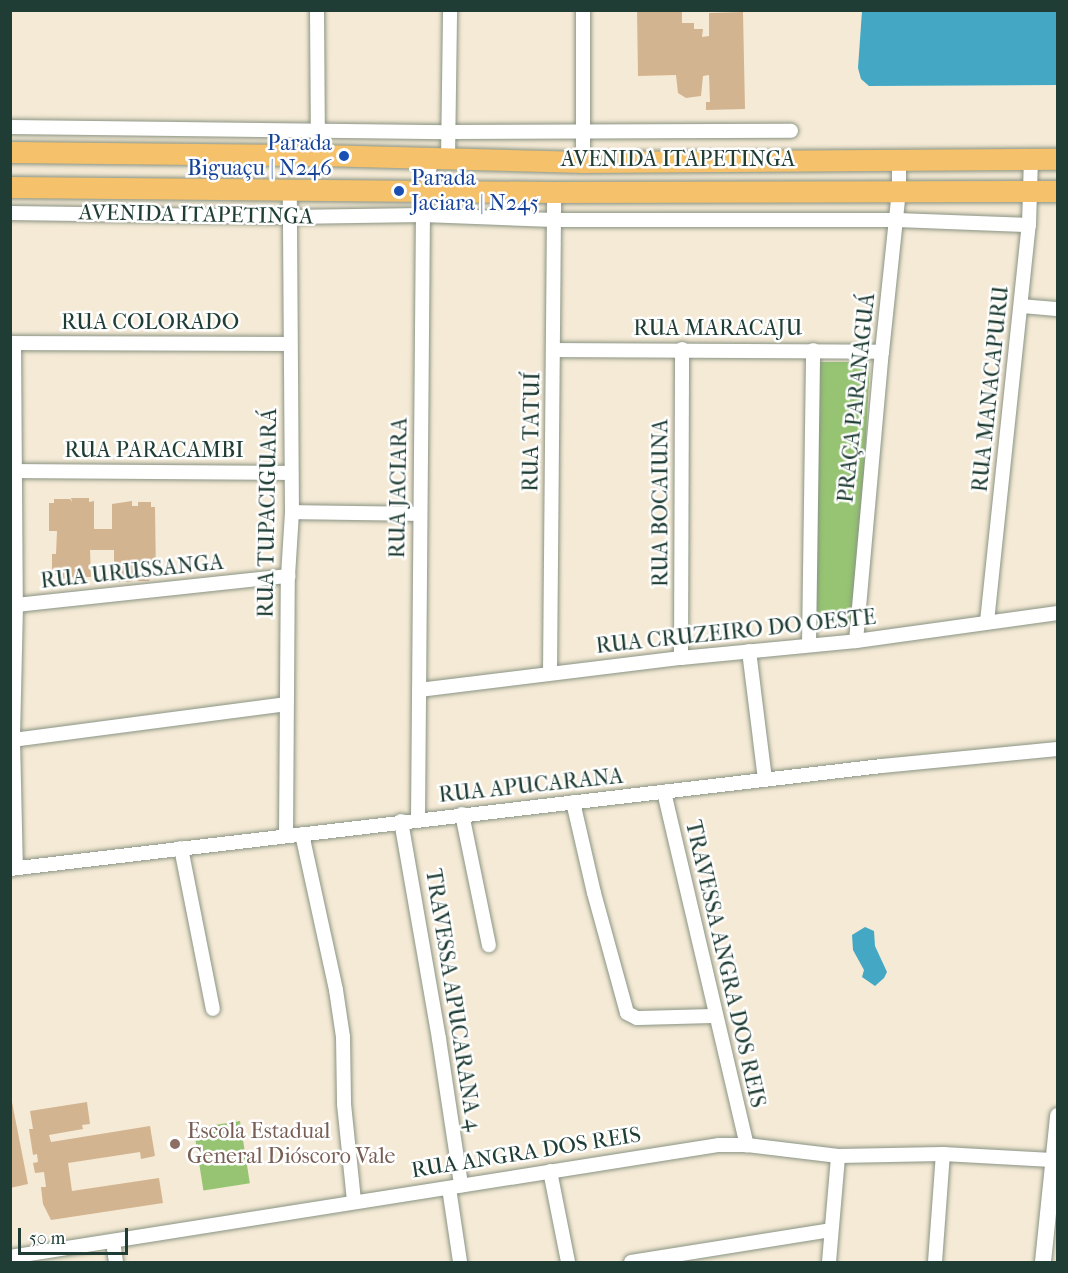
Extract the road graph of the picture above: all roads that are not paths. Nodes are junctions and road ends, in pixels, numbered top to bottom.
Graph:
1 (317, 10) edge
2 (450, 10) edge
3 (583, 10) edge
4 (10, 127) edge
5 (320, 130) junction
6 (581, 130) junction
7 (792, 131) dead end
8 (449, 132) junction
9 (19, 152) edge
10 (318, 155) junction
11 (439, 159) junction
12 (899, 159) junction
13 (1031, 159) junction
14 (1058, 159) edge
15 (583, 162) junction
16 (19, 187) edge
17 (290, 190) junction
18 (1031, 190) junction
19 (1058, 190) edge
20 (426, 191) junction
21 (899, 191) junction
22 (554, 192) junction
23 (10, 213) edge
24 (423, 215) junction
25 (290, 217) junction
26 (554, 220) junction
27 (897, 220) junction
28 (1029, 225) junction
29 (1021, 306) junction
30 (1058, 309) edge
31 (12, 343) edge
32 (289, 344) junction
33 (682, 349) junction
34 (554, 350) junction
35 (813, 350) junction
36 (882, 352) junction
37 (16, 471) junction
38 (291, 474) junction
39 (292, 512) junction
40 (419, 514) junction
41 (288, 576) junction
42 (16, 605) junction
43 (1058, 613) edge
44 (987, 622) junction
45 (13, 631) edge
46 (856, 641) junction
47 (809, 645) junction
48 (749, 651) junction
49 (681, 658) junction
50 (550, 674) junction
51 (419, 690) junction
52 (286, 704) junction
53 (13, 740) junction
54 (1058, 749) edge
55 (765, 779) junction
56 (664, 792) junction
57 (573, 802) junction
58 (462, 814) junction
59 (418, 820) junction
60 (401, 821) junction
61 (302, 834) junction
62 (286, 836) junction
63 (181, 849) junction
64 (13, 868) edge
65 (489, 945) dead end
66 (213, 1009) dead end
67 (715, 1016) junction
68 (1058, 1116) edge
69 (747, 1145) junction
70 (943, 1154) junction
71 (838, 1156) junction
72 (1053, 1170) edge
73 (550, 1171) junction
74 (455, 1187) junction
75 (354, 1201) junction
76 (831, 1230) junction
77 (113, 1241) junction
78 (10, 1257) edge
79 (116, 1263) edge
80 (460, 1263) edge
81 (568, 1263) edge
82 (631, 1263) edge
83 (829, 1263) edge
84 (935, 1263) edge
85 (1043, 1263) edge

1 - 5 street
2 - 8 street, RUA JACIARA
3 - 6 street
4 - 5 street, AVENIDA ITAPETINGA
5 - 8 street, AVENIDA ITAPETINGA
5 - 10 street
6 - 7 street, AVENIDA ITAPETINGA
6 - 8 street, AVENIDA ITAPETINGA
6 - 15 street
8 - 11 street, RUA JACIARA
9 - 10 main road, AVENIDA ITAPETINGA
9 - 16 main road
10 - 11 main road, AVENIDA ITAPETINGA
11 - 15 main road, AVENIDA ITAPETINGA
11 - 20 street, RUA JACIARA
12 - 13 main road, AVENIDA ITAPETINGA
12 - 15 main road, AVENIDA ITAPETINGA
12 - 21 street, PRAÇA PARANAGUÁ
13 - 14 main road, AVENIDA ITAPETINGA
13 - 18 street, RUA MANACAPURU
16 - 17 main road, AVENIDA ITAPETINGA
17 - 20 main road, AVENIDA ITAPETINGA
17 - 25 street, RUA TUPACIGUARÁ
18 - 19 main road, AVENIDA ITAPETINGA
18 - 21 main road, AVENIDA ITAPETINGA
18 - 28 street, RUA MANACAPURU
20 - 22 main road, AVENIDA ITAPETINGA
20 - 24 street, RUA JACIARA
21 - 22 main road, AVENIDA ITAPETINGA
21 - 27 street, PRAÇA PARANAGUÁ
22 - 26 street, RUA TATUÍ
23 - 25 street, AVENIDA ITAPETINGA
24 - 25 street, AVENIDA ITAPETINGA
24 - 26 street, AVENIDA ITAPETINGA
24 - 40 street, RUA JACIARA
25 - 32 street, RUA TUPACIGUARÁ
26 - 27 street, AVENIDA ITAPETINGA
26 - 34 street, RUA TATUÍ
27 - 28 street, AVENIDA ITAPETINGA
27 - 36 street, PRAÇA PARANAGUÁ
28 - 29 street, RUA MANACAPURU
29 - 30 street
29 - 44 street, RUA MANACAPURU
31 - 32 street, RUA COLORADO
31 - 37 street
32 - 38 street, RUA TUPACIGUARÁ
33 - 34 street, RUA MARACAJU
33 - 35 street, RUA MARACAJU
33 - 49 street, RUA BOCAIUNA
34 - 50 street, RUA TATUÍ
35 - 36 street, RUA MARACAJU
35 - 47 street
36 - 46 street, PRAÇA PARANAGUÁ
37 - 38 street, RUA PARACAMBI
37 - 42 street
38 - 39 street, RUA TUPACIGUARÁ
39 - 40 street
39 - 41 street, RUA TUPACIGUARÁ
40 - 51 street, RUA JACIARA
41 - 42 street, RUA URUSSANGA
41 - 52 street, RUA TUPACIGUARÁ
42 - 45 street
43 - 44 street, RUA CRUZEIRO DO OESTE
44 - 46 street, RUA CRUZEIRO DO OESTE
45 - 53 street
46 - 47 street, RUA CRUZEIRO DO OESTE
47 - 48 street, RUA CRUZEIRO DO OESTE
48 - 49 street, RUA CRUZEIRO DO OESTE
48 - 55 street
49 - 50 street, RUA CRUZEIRO DO OESTE
50 - 51 street, RUA CRUZEIRO DO OESTE
51 - 59 street, RUA JACIARA
52 - 53 street
52 - 62 street, RUA TUPACIGUARÁ
53 - 64 street
54 - 55 street, RUA APUCARANA
55 - 56 street, RUA APUCARANA
56 - 57 street, RUA APUCARANA
56 - 67 street, TRAVESSA ANGRA DOS REIS
57 - 58 street, RUA APUCARANA
57 - 67 street
58 - 59 street, RUA APUCARANA
58 - 65 street
59 - 60 street, RUA APUCARANA
60 - 61 street, RUA APUCARANA
60 - 74 street, TRAVESSA APUCARANA 4
61 - 62 street, RUA APUCARANA
61 - 75 street
62 - 63 street, RUA APUCARANA
63 - 64 street, RUA APUCARANA
63 - 66 street
67 - 69 street, TRAVESSA ANGRA DOS REIS
68 - 72 street
69 - 71 street, RUA ANGRA DOS REIS
69 - 73 street, RUA ANGRA DOS REIS
70 - 71 street, RUA ANGRA DOS REIS
70 - 72 street, RUA ANGRA DOS REIS
70 - 84 street
71 - 76 street
72 - 85 street
73 - 74 street, RUA ANGRA DOS REIS
73 - 81 street
74 - 75 street, RUA ANGRA DOS REIS
74 - 80 street, TRAVESSA APUCARANA 4
75 - 77 street, RUA ANGRA DOS REIS
76 - 82 street
76 - 83 street
77 - 78 street, RUA ANGRA DOS REIS
77 - 79 street

